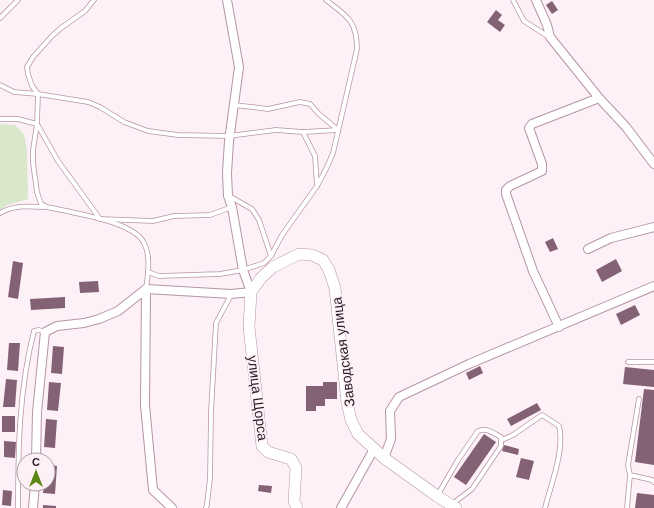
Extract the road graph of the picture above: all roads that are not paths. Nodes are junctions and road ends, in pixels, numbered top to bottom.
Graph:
1 (18, 0) edge
2 (94, 0) edge
3 (227, 0) edge
4 (326, 0) edge
5 (514, 0) edge
6 (536, 0) edge
7 (0, 18) edge
8 (550, 37) junction
9 (0, 85) edge
10 (38, 94) junction
11 (599, 98) junction
12 (233, 105) junction
13 (0, 119) edge
14 (37, 124) junction
15 (338, 130) junction
16 (303, 132) junction
17 (229, 136) junction
18 (654, 164) edge
19 (318, 186) junction
20 (228, 196) junction
21 (47, 207) junction
22 (232, 207) junction
23 (0, 213) edge
24 (100, 219) junction
25 (654, 227) edge
26 (588, 249) dead end
27 (271, 256) junction
28 (243, 270) junction
29 (148, 272) junction
30 (654, 286) edge
31 (146, 289) junction
32 (251, 292) junction
33 (231, 294) junction
34 (560, 327) junction
35 (45, 332) junction
36 (628, 362) dead end
37 (654, 362) edge
38 (639, 399) dead end
39 (502, 440) junction
40 (374, 449) junction
41 (36, 452) edge
42 (384, 458) junction
43 (630, 475) junction
44 (654, 482) edge
45 (34, 492) edge
46 (437, 496) junction
47 (453, 507) edge
48 (18, 508) edge
49 (33, 508) edge
50 (172, 508) edge
51 (206, 508) edge
52 (297, 508) edge
53 (341, 508) edge
54 (545, 508) edge
55 (627, 508) edge

1 - 7 lane
2 - 10 lane
3 - 12 street
4 - 15 lane
5 - 8 lane
6 - 8 street
8 - 11 street
9 - 10 lane
10 - 14 lane
10 - 17 lane
11 - 18 street
11 - 34 street
12 - 15 lane
12 - 17 street
13 - 14 lane
14 - 21 lane
14 - 24 lane
15 - 16 lane
15 - 19 lane
16 - 17 lane
16 - 19 lane
17 - 20 street
19 - 27 lane
20 - 22 street
20 - 27 lane
21 - 23 lane
21 - 24 lane
22 - 24 lane
22 - 28 street
24 - 29 lane
25 - 26 street
27 - 28 lane
28 - 29 lane
28 - 32 street
29 - 31 lane
30 - 34 street
31 - 33 street
31 - 35 street
31 - 50 street
32 - 33 street
32 - 40 street, Заводская улица
32 - 52 street, улица Щорса
33 - 51 lane
34 - 42 street
35 - 41 street
35 - 48 lane
36 - 37 lane
38 - 43 lane
39 - 46 lane
39 - 47 lane
39 - 54 lane
40 - 42 street, Заводская улица
40 - 53 street
42 - 46 street, Заводская улица
43 - 44 lane
43 - 55 lane
45 - 49 street
46 - 47 street, Заводская улица

